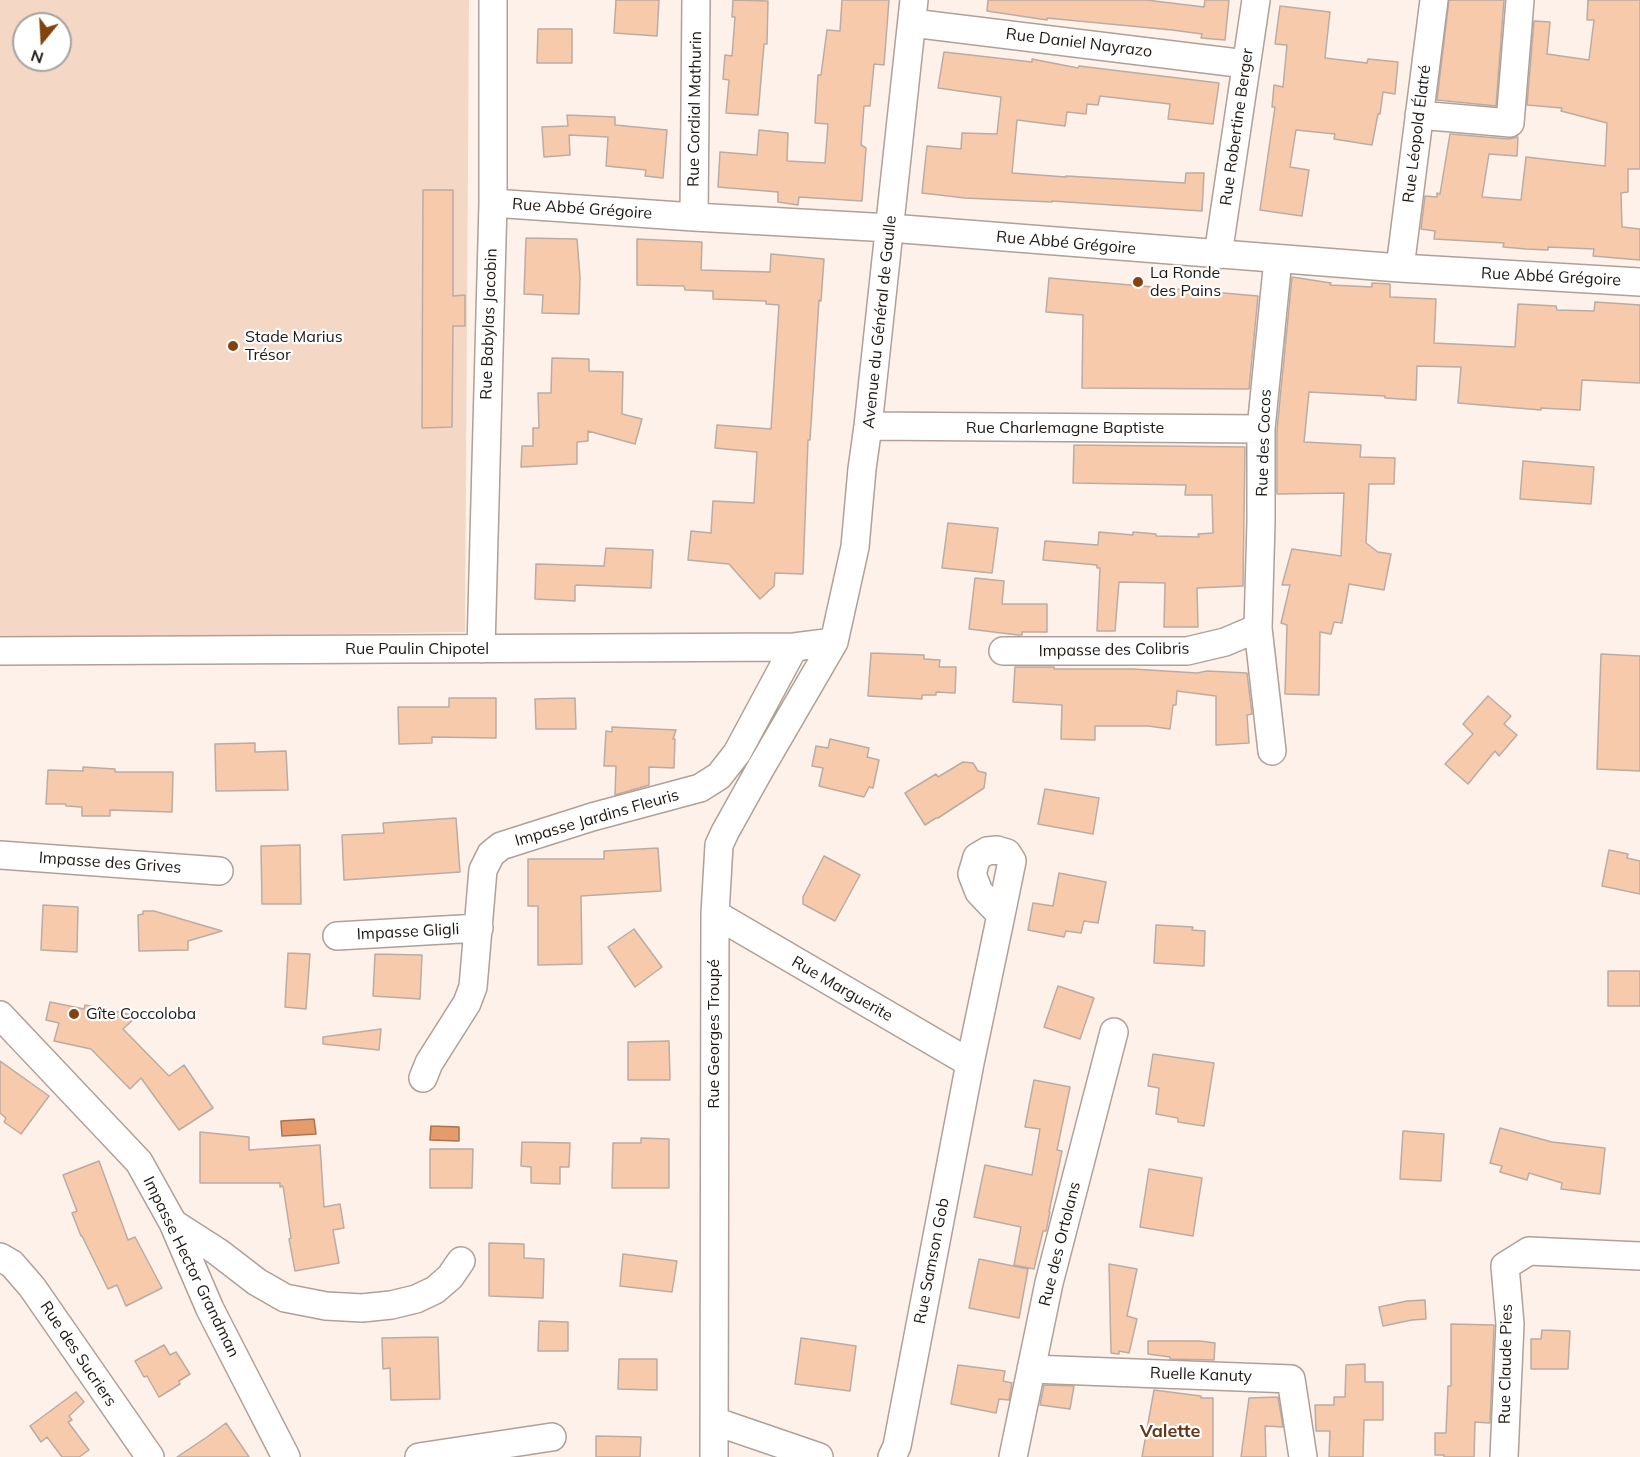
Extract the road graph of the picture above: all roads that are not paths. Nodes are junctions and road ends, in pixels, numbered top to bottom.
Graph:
1 (494, 0) edge
2 (696, 0) edge
3 (1256, 0) edge
4 (1434, 0) edge
5 (1520, 0) edge
6 (913, 11) edge
7 (1246, 64) junction
8 (1419, 114) junction
9 (493, 203) junction
10 (694, 217) junction
11 (890, 228) junction
12 (1218, 255) junction
13 (1278, 259) junction
14 (1400, 268) junction
15 (1640, 282) edge
16 (868, 426) junction
17 (1261, 429) junction
18 (1258, 628) junction
19 (834, 642) junction
20 (794, 647) junction
21 (481, 649) junction
22 (0, 651) edge
23 (1003, 651) dead end
24 (1272, 751) dead end
25 (0, 855) edge
26 (219, 871) dead end
27 (715, 914) junction
28 (1001, 915) dead end
29 (479, 928) junction
30 (337, 936) dead end
31 (0, 1015) edge
32 (1114, 1032) dead end
33 (970, 1063) junction
34 (423, 1078) dead end
35 (173, 1223) junction
36 (1640, 1256) edge
37 (0, 1257) edge
38 (461, 1261) dead end
39 (1031, 1369) junction
40 (714, 1421) junction
41 (552, 1437) dead end
42 (150, 1457) edge
43 (286, 1457) edge
44 (419, 1457) edge
45 (714, 1457) edge
46 (819, 1457) edge
47 (892, 1457) edge
48 (1013, 1457) edge
49 (1303, 1457) edge
50 (1504, 1457) edge

1 - 9 street, Rue Babylas Jacobin
2 - 10 street, Rue Cordial Mathurin
3 - 7 street, Rue Robertine Berger
4 - 8 street, Rue Léopold Élatré
5 - 8 street
6 - 7 street, Rue Daniel Nayrazo
6 - 11 street, Avenue du Général de Gaulle
7 - 12 street, Rue Robertine Berger
8 - 14 street, Rue Léopold Élatré
9 - 10 street, Rue Abbé Grégoire
9 - 21 street, Rue Babylas Jacobin
10 - 11 street, Rue Abbé Grégoire
11 - 12 street, Rue Abbé Grégoire
11 - 16 street, Avenue du Général de Gaulle
12 - 13 street, Rue Abbé Grégoire
13 - 14 street, Rue Abbé Grégoire
13 - 17 street, Rue des Cocos
14 - 15 street, Rue Abbé Grégoire
16 - 17 street, Rue Charlemagne Baptiste
16 - 19 street, Avenue du Général de Gaulle
17 - 18 street, Rue des Cocos
18 - 23 street, Impasse des Colibris
18 - 24 street, Rue des Cocos
19 - 20 street, Rue Paulin Chipotel
19 - 27 street, Rue Georges Troupé
20 - 21 street, Rue Paulin Chipotel
20 - 29 street, Impasse Jardins Fleuris
21 - 22 street, Rue Paulin Chipotel
25 - 26 street, Impasse des Grives
27 - 33 street, Rue Marguerite
27 - 40 street, Rue Georges Troupé
28 - 33 street, Rue Samson Gob
29 - 30 street, Impasse Gligli
29 - 34 street, Impasse Jardins Fleuris
31 - 35 street, Impasse Hector Grandman
32 - 39 street, Rue des Ortolans
33 - 47 street, Rue Samson Gob
35 - 38 street
35 - 43 street, Impasse Hector Grandman
36 - 50 street, Rue Claude Pies
37 - 42 street, Rue des Sucriers
39 - 48 street, Rue des Ortolans
39 - 49 street, Ruelle Kanuty
40 - 45 street, Rue Georges Troupé
40 - 46 street
41 - 44 street

